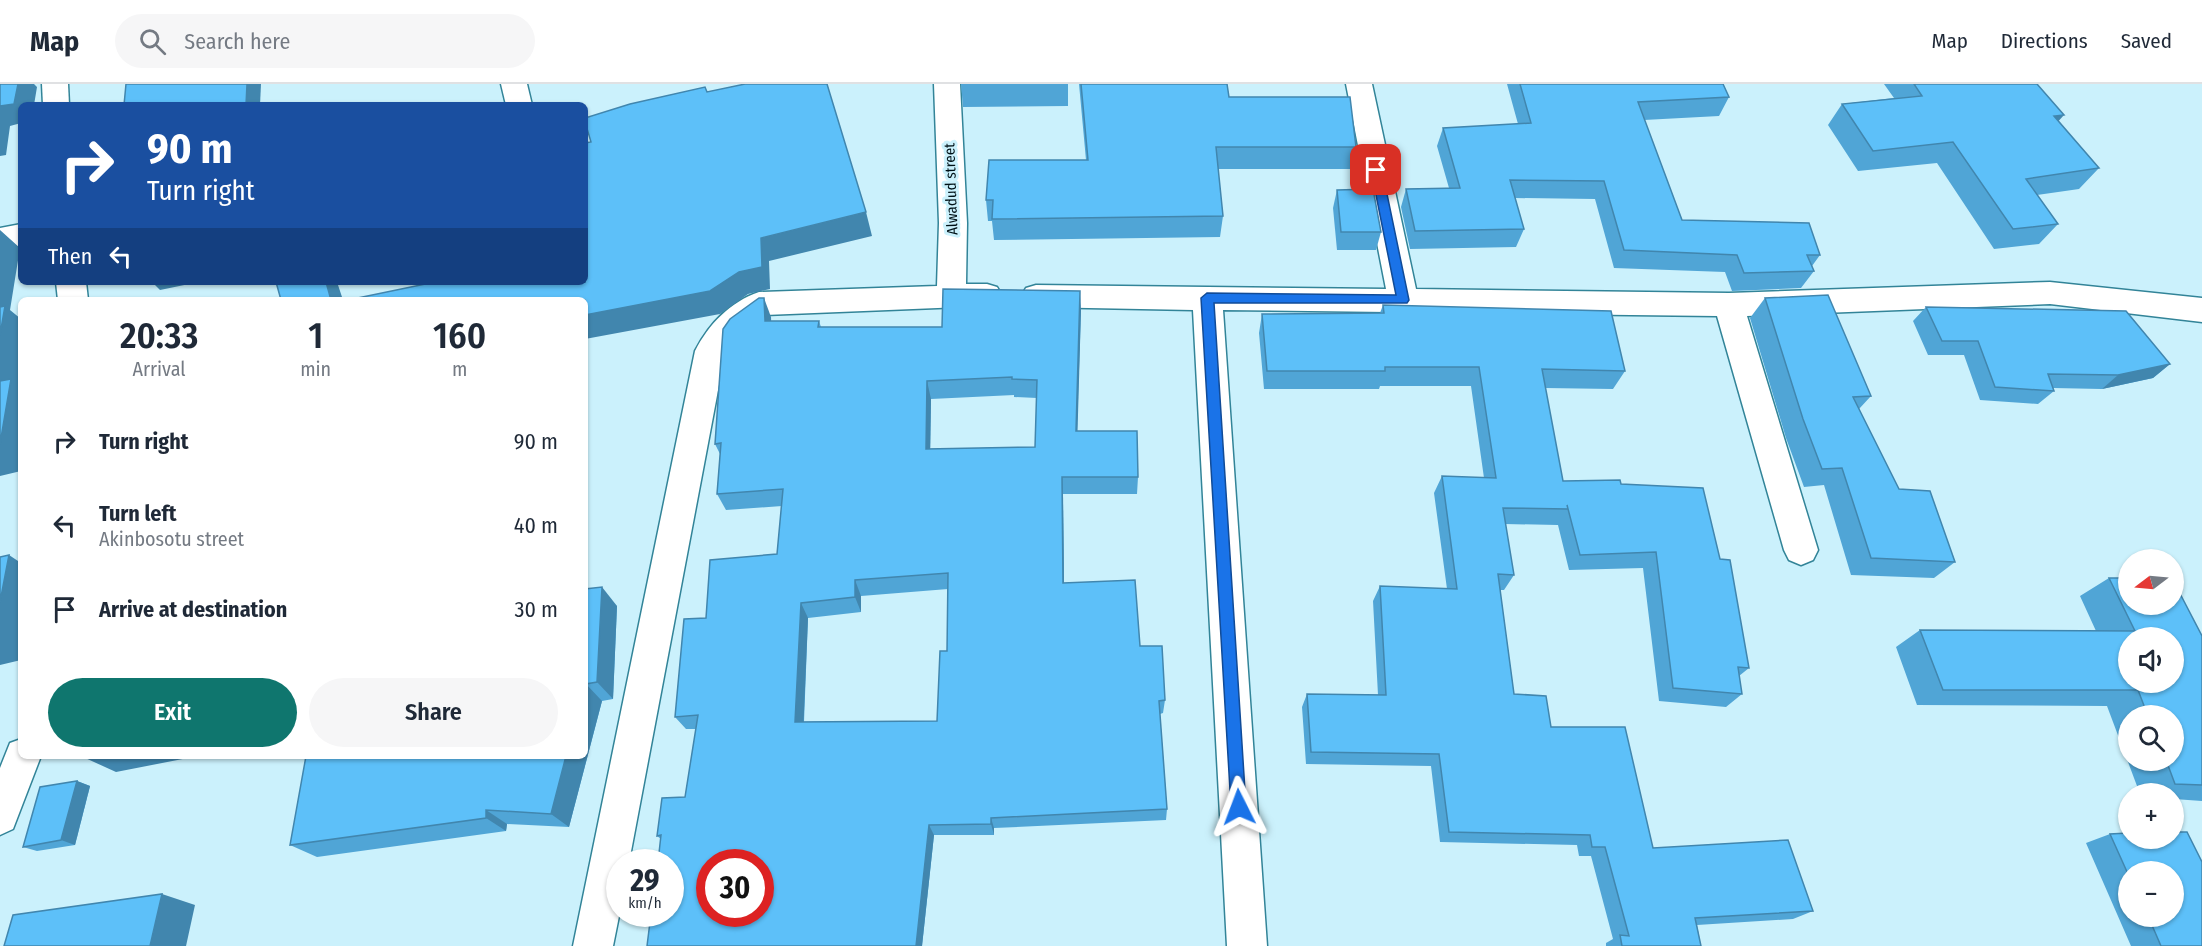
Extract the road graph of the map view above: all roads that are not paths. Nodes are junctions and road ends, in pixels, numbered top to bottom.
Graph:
1 (55, 84) edge
2 (514, 84) edge
3 (947, 84) edge
4 (1359, 84) edge
5 (56, 102) edge
6 (518, 102) edge
7 (18, 236) edge
8 (0, 239) edge
9 (951, 295) junction
10 (1207, 298) junction
11 (1403, 300) junction
12 (1729, 305) junction
13 (2202, 310) edge
14 (1802, 550) dead end
15 (22, 759) edge
16 (0, 816) edge
17 (593, 946) edge
18 (1247, 946) edge

1 - 5 street
2 - 6 street
3 - 9 street, Alwadud street
4 - 11 street
7 - 8 street
9 - 10 street
9 - 17 street
10 - 11 street
10 - 18 street
11 - 12 street
12 - 13 street
12 - 14 street
15 - 16 street

